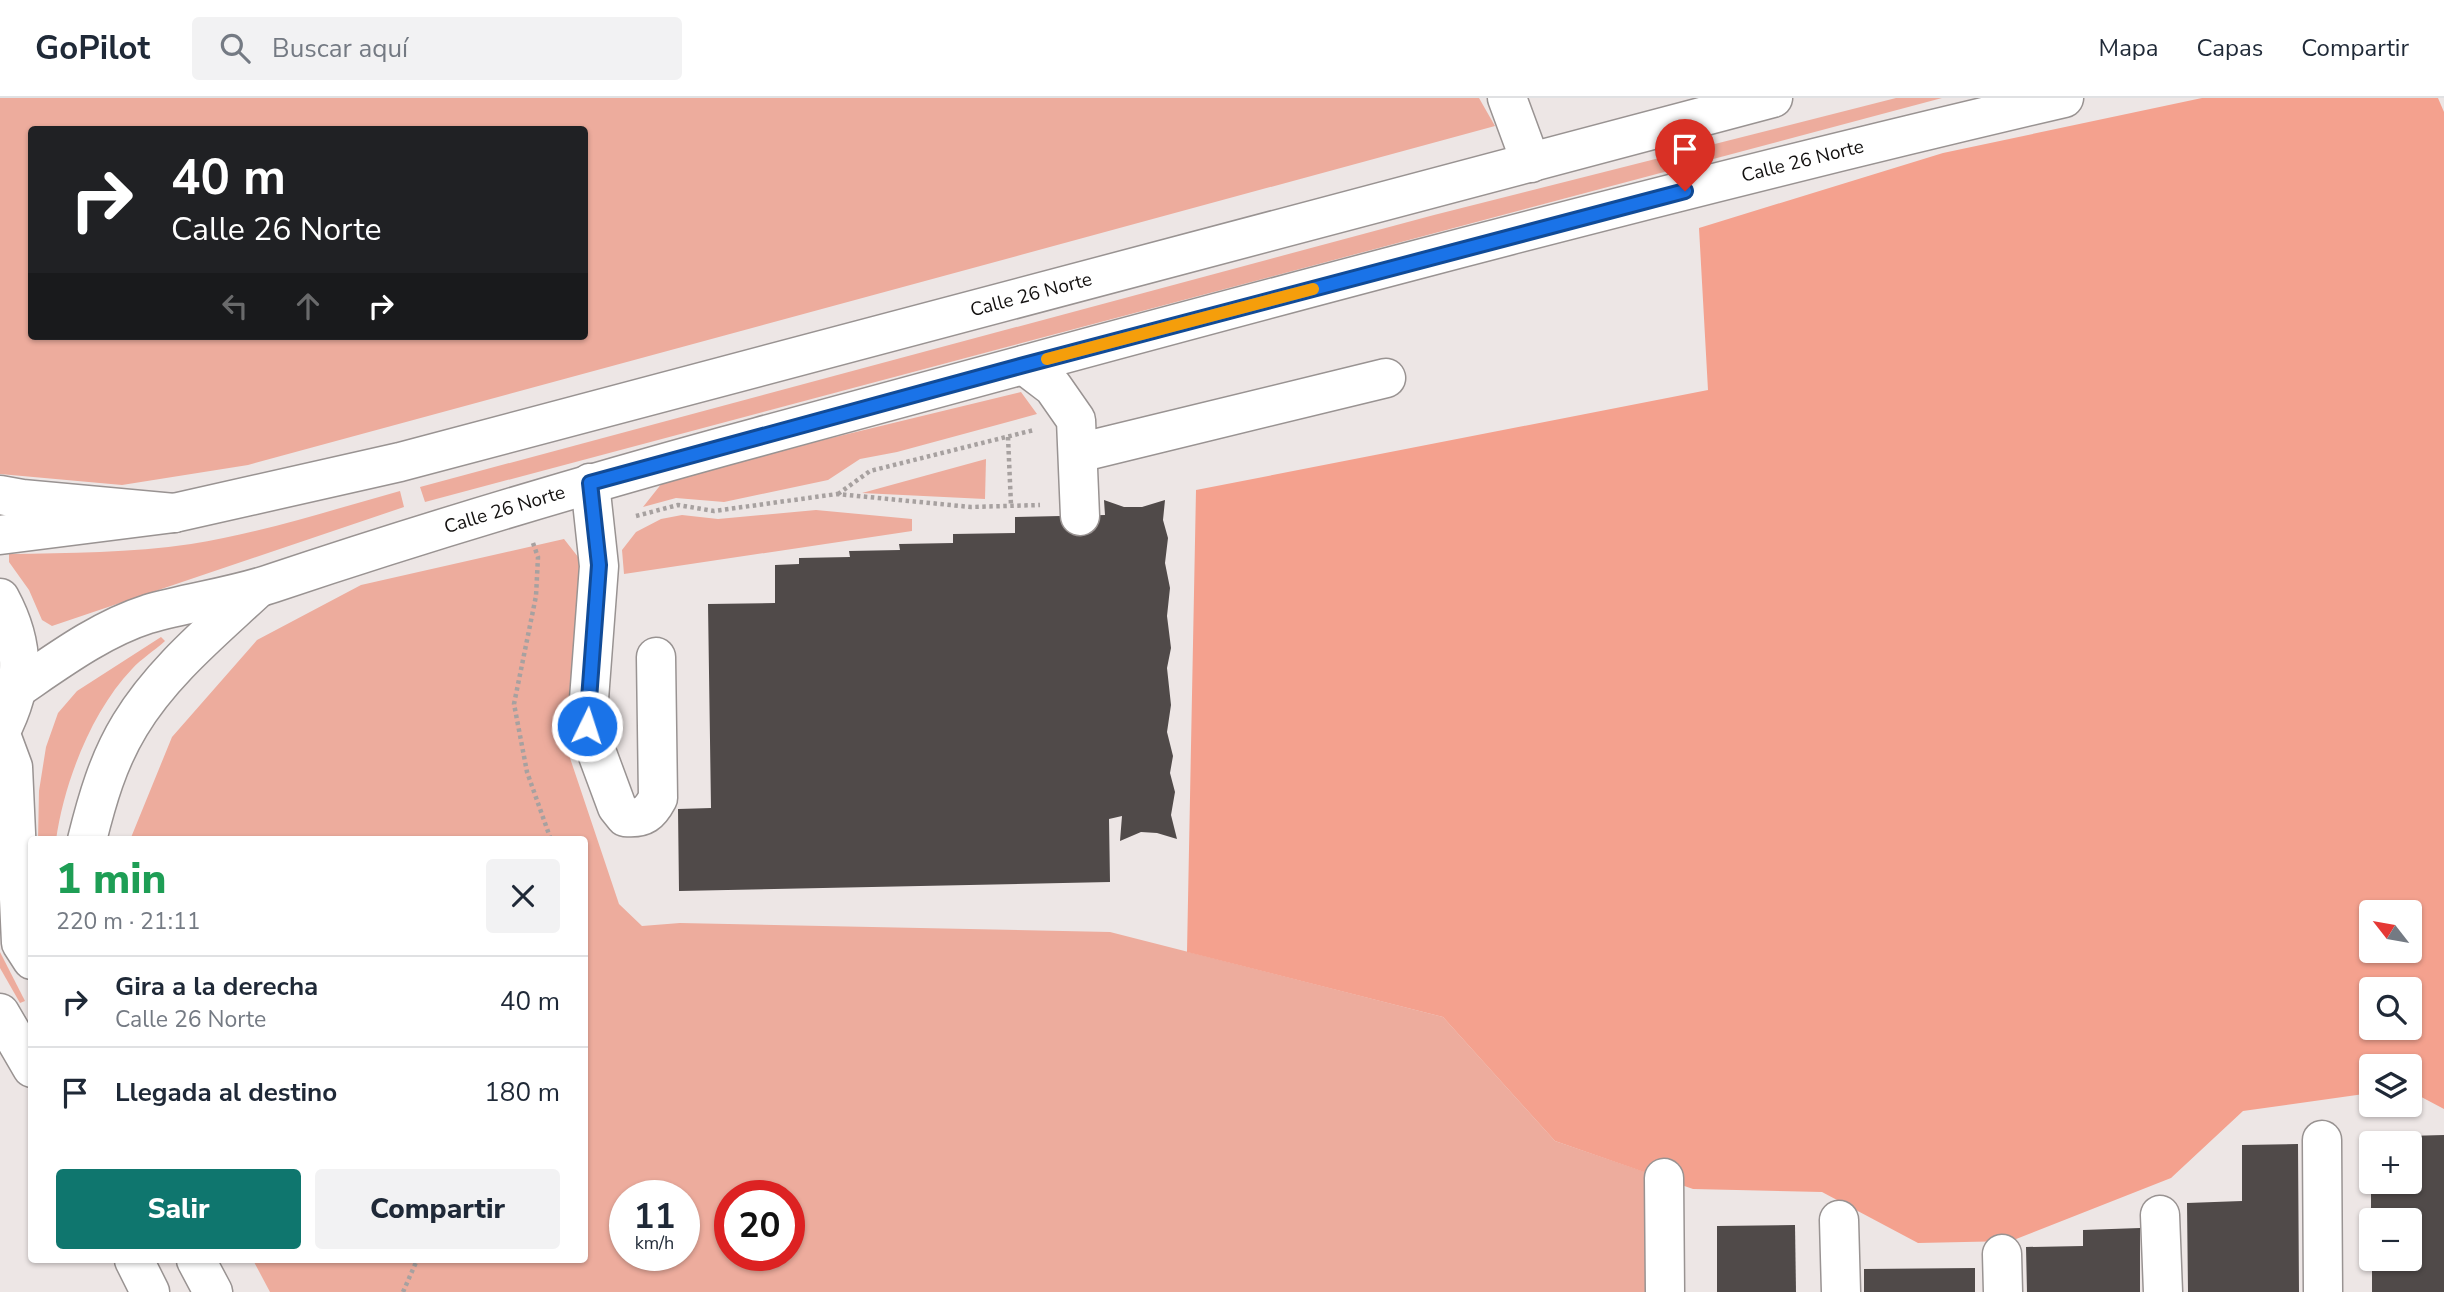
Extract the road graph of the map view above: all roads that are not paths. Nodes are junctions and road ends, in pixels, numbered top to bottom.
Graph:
1 (1507, 98) edge
2 (1773, 98) edge
3 (2064, 98) edge
4 (1531, 163) junction
5 (1024, 365) junction
6 (1386, 378) dead end
7 (1077, 437) junction
8 (0, 495) edge
9 (592, 500) junction
10 (1080, 511) road end
11 (174, 513) junction
12 (0, 535) edge
13 (257, 589) junction
14 (0, 598) edge
15 (656, 657) dead end
16 (18, 688) junction
17 (0, 733) edge
18 (88, 836) edge
19 (28, 954) edge
20 (0, 1013) edge
21 (28, 1061) edge
22 (2322, 1140) dead end
23 (1664, 1178) dead end
24 (2160, 1216) dead end
25 (1839, 1220) dead end
26 (2002, 1254) dead end
27 (136, 1263) edge
28 (198, 1263) edge
29 (150, 1292) edge
30 (213, 1292) edge
31 (1665, 1292) edge
32 (1840, 1292) edge
33 (2003, 1292) edge
34 (2163, 1292) edge
35 (2323, 1292) edge

1 - 4 street
2 - 4 street, Calle 26 Norte
3 - 5 street, Calle 26 Norte
4 - 11 street, Calle 26 Norte
5 - 7 street
5 - 9 street, Calle 26 Norte
6 - 7 street
7 - 10 street
8 - 11 street
9 - 13 street, Calle 26 Norte
9 - 15 street
11 - 12 street, Calle 26 Norte
13 - 16 street, Calle 26 Norte
13 - 18 street
14 - 16 street
16 - 17 street
17 - 19 street
20 - 21 street
22 - 35 street
23 - 31 street
24 - 34 street
25 - 32 street
26 - 33 street
27 - 29 street
28 - 30 street

